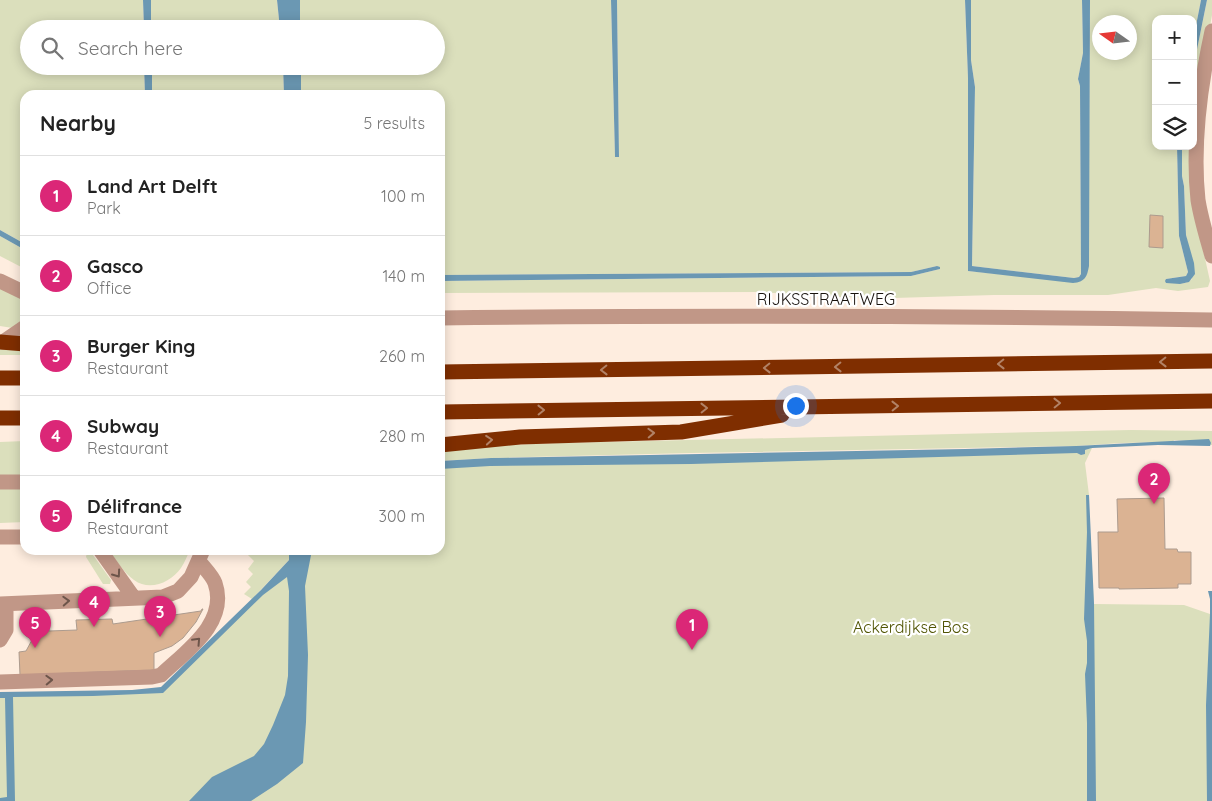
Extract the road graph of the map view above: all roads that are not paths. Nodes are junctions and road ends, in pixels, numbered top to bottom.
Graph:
1 (1212, 31) edge
2 (1212, 256) edge
3 (0, 281) edge
4 (20, 291) edge
5 (445, 318) edge
6 (1212, 320) edge
7 (20, 329) edge
8 (2, 342) edge
9 (20, 344) edge
10 (1212, 361) edge
11 (445, 372) edge
12 (0, 378) edge
13 (20, 378) edge
14 (1212, 402) edge
15 (828, 406) junction
16 (445, 412) edge
17 (0, 418) edge
18 (20, 418) edge
19 (445, 445) edge
20 (0, 482) edge
21 (20, 482) edge
22 (0, 537) edge
23 (20, 537) edge
24 (104, 555) edge
25 (201, 555) edge
26 (134, 598) junction
27 (3, 604) edge
28 (0, 640) edge
29 (0, 682) edge

1 - 2 street
3 - 4 street
5 - 6 street, RIJKSSTRAATWEG
7 - 8 street
8 - 9 highway
10 -> 11 highway
12 - 13 highway
15 -> 14 highway
16 -> 15 highway
19 -> 15 highway
17 - 18 highway
20 - 21 street
22 - 23 street
24 -> 26 street
25 - 26 street
29 -> 25 street
27 -> 26 street
27 - 28 street

